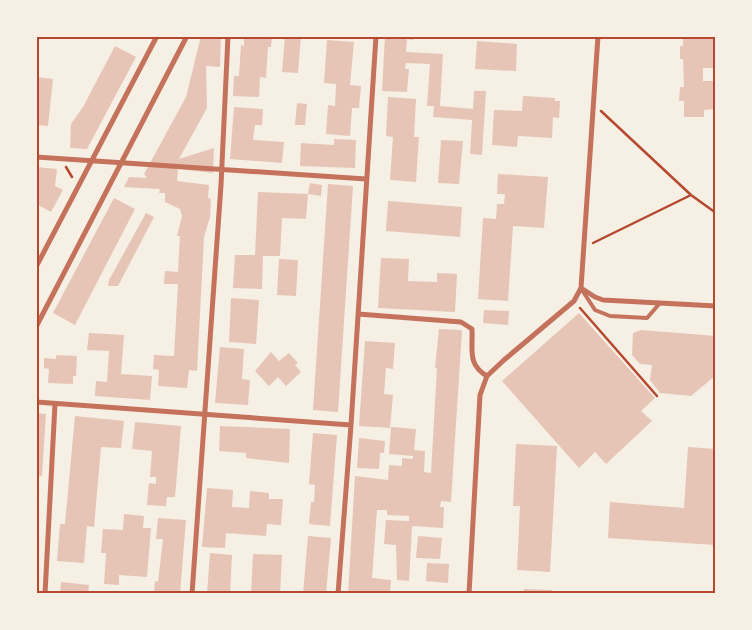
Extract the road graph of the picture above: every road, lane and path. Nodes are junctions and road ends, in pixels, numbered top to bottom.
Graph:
1 (157, 36) edge
2 (187, 36) edge
3 (228, 36) edge
4 (376, 36) edge
5 (598, 36) edge
6 (593, 104) junction
7 (36, 157) edge
8 (93, 161) junction
9 (121, 163) junction
10 (222, 170) junction
11 (366, 179) junction
12 (691, 195) junction
13 (716, 214) edge
14 (583, 248) junction
15 (36, 267) edge
16 (581, 288) junction
17 (574, 301) junction
18 (660, 303) junction
19 (716, 306) edge
20 (358, 314) junction
21 (36, 327) edge
22 (487, 376) junction
23 (657, 396) dead end
24 (36, 402) edge
25 (55, 404) junction
26 (205, 414) junction
27 (351, 425) junction
28 (46, 594) edge
29 (192, 594) edge
30 (338, 594) edge
31 (469, 594) edge

1 - 8 street
2 - 9 street
3 - 10 street
4 - 11 street
5 - 6 street
6 - 12 path
6 - 14 street
7 - 8 street
8 - 9 street
8 - 15 street
9 - 10 street
9 - 21 street
10 - 11 street
10 - 26 street
11 - 20 street
12 - 13 path
12 - 14 path
14 - 16 street
16 - 17 street
16 - 18 street
16 - 18 lane
17 - 22 street
17 - 23 path
18 - 19 street
20 - 22 street
20 - 27 street
22 - 31 street
24 - 25 street
25 - 26 street
25 - 28 street
26 - 27 street
26 - 29 street
27 - 30 street

